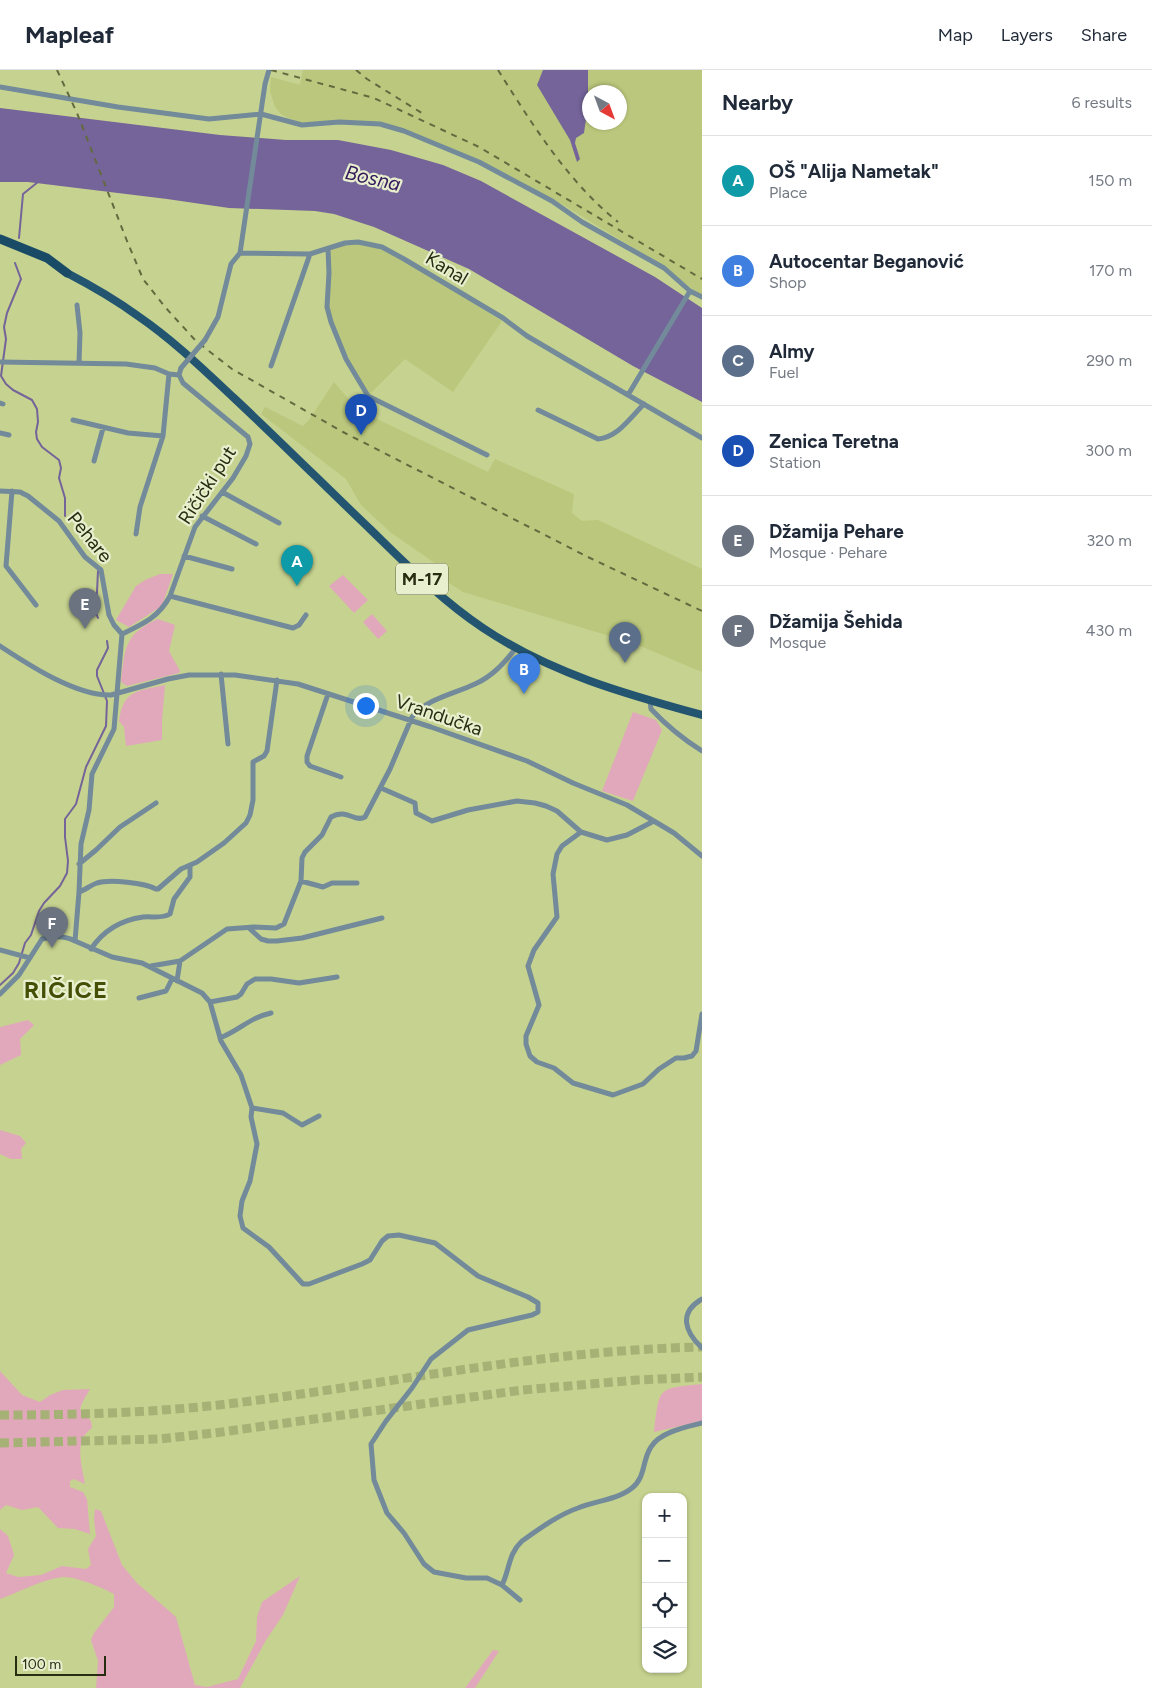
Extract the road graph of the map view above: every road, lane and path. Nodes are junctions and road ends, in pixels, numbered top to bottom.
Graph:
1 (269, 70) edge
2 (1, 87) edge
3 (261, 114) junction
4 (0, 239) edge
5 (0, 246) edge
6 (328, 249) junction
7 (240, 253) junction
8 (310, 254) junction
9 (67, 273) junction
10 (689, 293) junction
11 (702, 297) edge
12 (77, 306) dead end
13 (0, 362) edge
14 (79, 362) junction
15 (271, 366) dead end
16 (169, 374) junction
17 (179, 375) junction
18 (628, 395) junction
19 (644, 404) junction
20 (538, 410) dead end
21 (73, 420) dead end
22 (103, 428) junction
23 (0, 433) edge
24 (9, 435) dead end
25 (163, 436) junction
26 (702, 438) edge
27 (487, 455) dead end
28 (94, 461) dead end
29 (0, 491) edge
30 (12, 491) junction
31 (222, 492) junction
32 (202, 516) junction
33 (279, 523) dead end
34 (136, 534) dead end
35 (256, 544) dead end
36 (3, 552) edge
37 (184, 556) junction
38 (232, 569) dead end
39 (170, 596) junction
40 (36, 605) dead end
41 (306, 615) dead end
42 (122, 634) junction
43 (0, 646) edge
44 (516, 648) junction
45 (221, 674) junction
46 (277, 680) junction
47 (117, 693) junction
48 (328, 694) junction
49 (650, 700) junction
50 (702, 715) edge
51 (411, 722) junction
52 (228, 744) dead end
53 (702, 751) edge
54 (341, 778) dead end
55 (380, 788) junction
56 (156, 803) dead end
57 (654, 821) junction
58 (581, 832) junction
59 (702, 856) edge
60 (79, 864) junction
61 (190, 864) junction
62 (301, 881) junction
63 (358, 883) dead end
64 (79, 892) junction
65 (382, 918) dead end
66 (249, 928) junction
67 (75, 941) junction
68 (91, 949) junction
69 (0, 950) edge
70 (30, 958) junction
71 (180, 961) junction
72 (151, 967) junction
73 (337, 977) dead end
74 (174, 980) junction
75 (0, 994) edge
76 (139, 998) dead end
77 (210, 1002) junction
78 (271, 1013) dead end
79 (702, 1014) edge
80 (220, 1038) junction
81 (252, 1108) junction
82 (319, 1116) dead end
83 (702, 1299) edge
84 (702, 1348) edge
85 (702, 1423) edge
86 (502, 1585) junction
87 (520, 1600) dead end

1 - 3 street
2 - 3 street
3 - 7 street
3 - 10 street
4 - 9 highway
5 - 9 highway, M-17
6 - 8 street, Kanal
6 - 18 street, Kanal
6 - 27 street
7 - 8 street, Kanal
7 - 17 street, bridge
8 - 15 street
9 - 44 main road, M-17
10 - 11 street
10 - 18 street
12 - 14 street
13 - 14 street
14 - 16 street
16 - 17 street
16 - 25 street
17 - 31 street, Ričički put
18 - 19 street, Kanal
19 - 20 street
19 - 26 street, Kanal
21 - 22 street
22 - 25 street
22 - 28 street
23 - 24 street
25 - 34 street
29 - 30 street, Pehare
30 - 36 street
30 - 42 street, Pehare
31 - 32 street, Ričički put
31 - 33 street
32 - 35 street
32 - 37 street, Ričički put
36 - 40 street
37 - 38 street
37 - 39 street, Ričički put
39 - 41 street
39 - 42 street, Ričički put
42 - 47 street
43 - 47 street, Vrandučka
44 - 49 main road, M-17
44 - 51 street
45 - 46 street, Vrandučka
45 - 47 street, Vrandučka
45 - 52 street
46 - 48 street, Vrandučka
46 - 61 street
47 - 60 street
48 - 51 street, Vrandučka
48 - 54 street
49 - 50 main road, M-17
49 - 53 street
51 - 55 street
51 - 57 street, Vrandučka
55 - 58 street
55 - 62 street
56 - 60 street
57 - 58 street
57 - 59 street, Vrandučka
58 - 79 street
60 - 64 street
61 - 64 street
61 - 68 street
62 - 63 street
62 - 66 street
64 - 67 street
65 - 66 street
66 - 71 street
67 - 68 street
67 - 70 street
68 - 72 street
69 - 70 street
70 - 75 street
71 - 72 street
71 - 74 street
72 - 74 street
73 - 77 street
74 - 76 street
74 - 77 street
77 - 80 street
78 - 80 street
80 - 81 street
81 - 82 street
81 - 86 street
83 - 84 street
85 - 86 street
86 - 87 street

